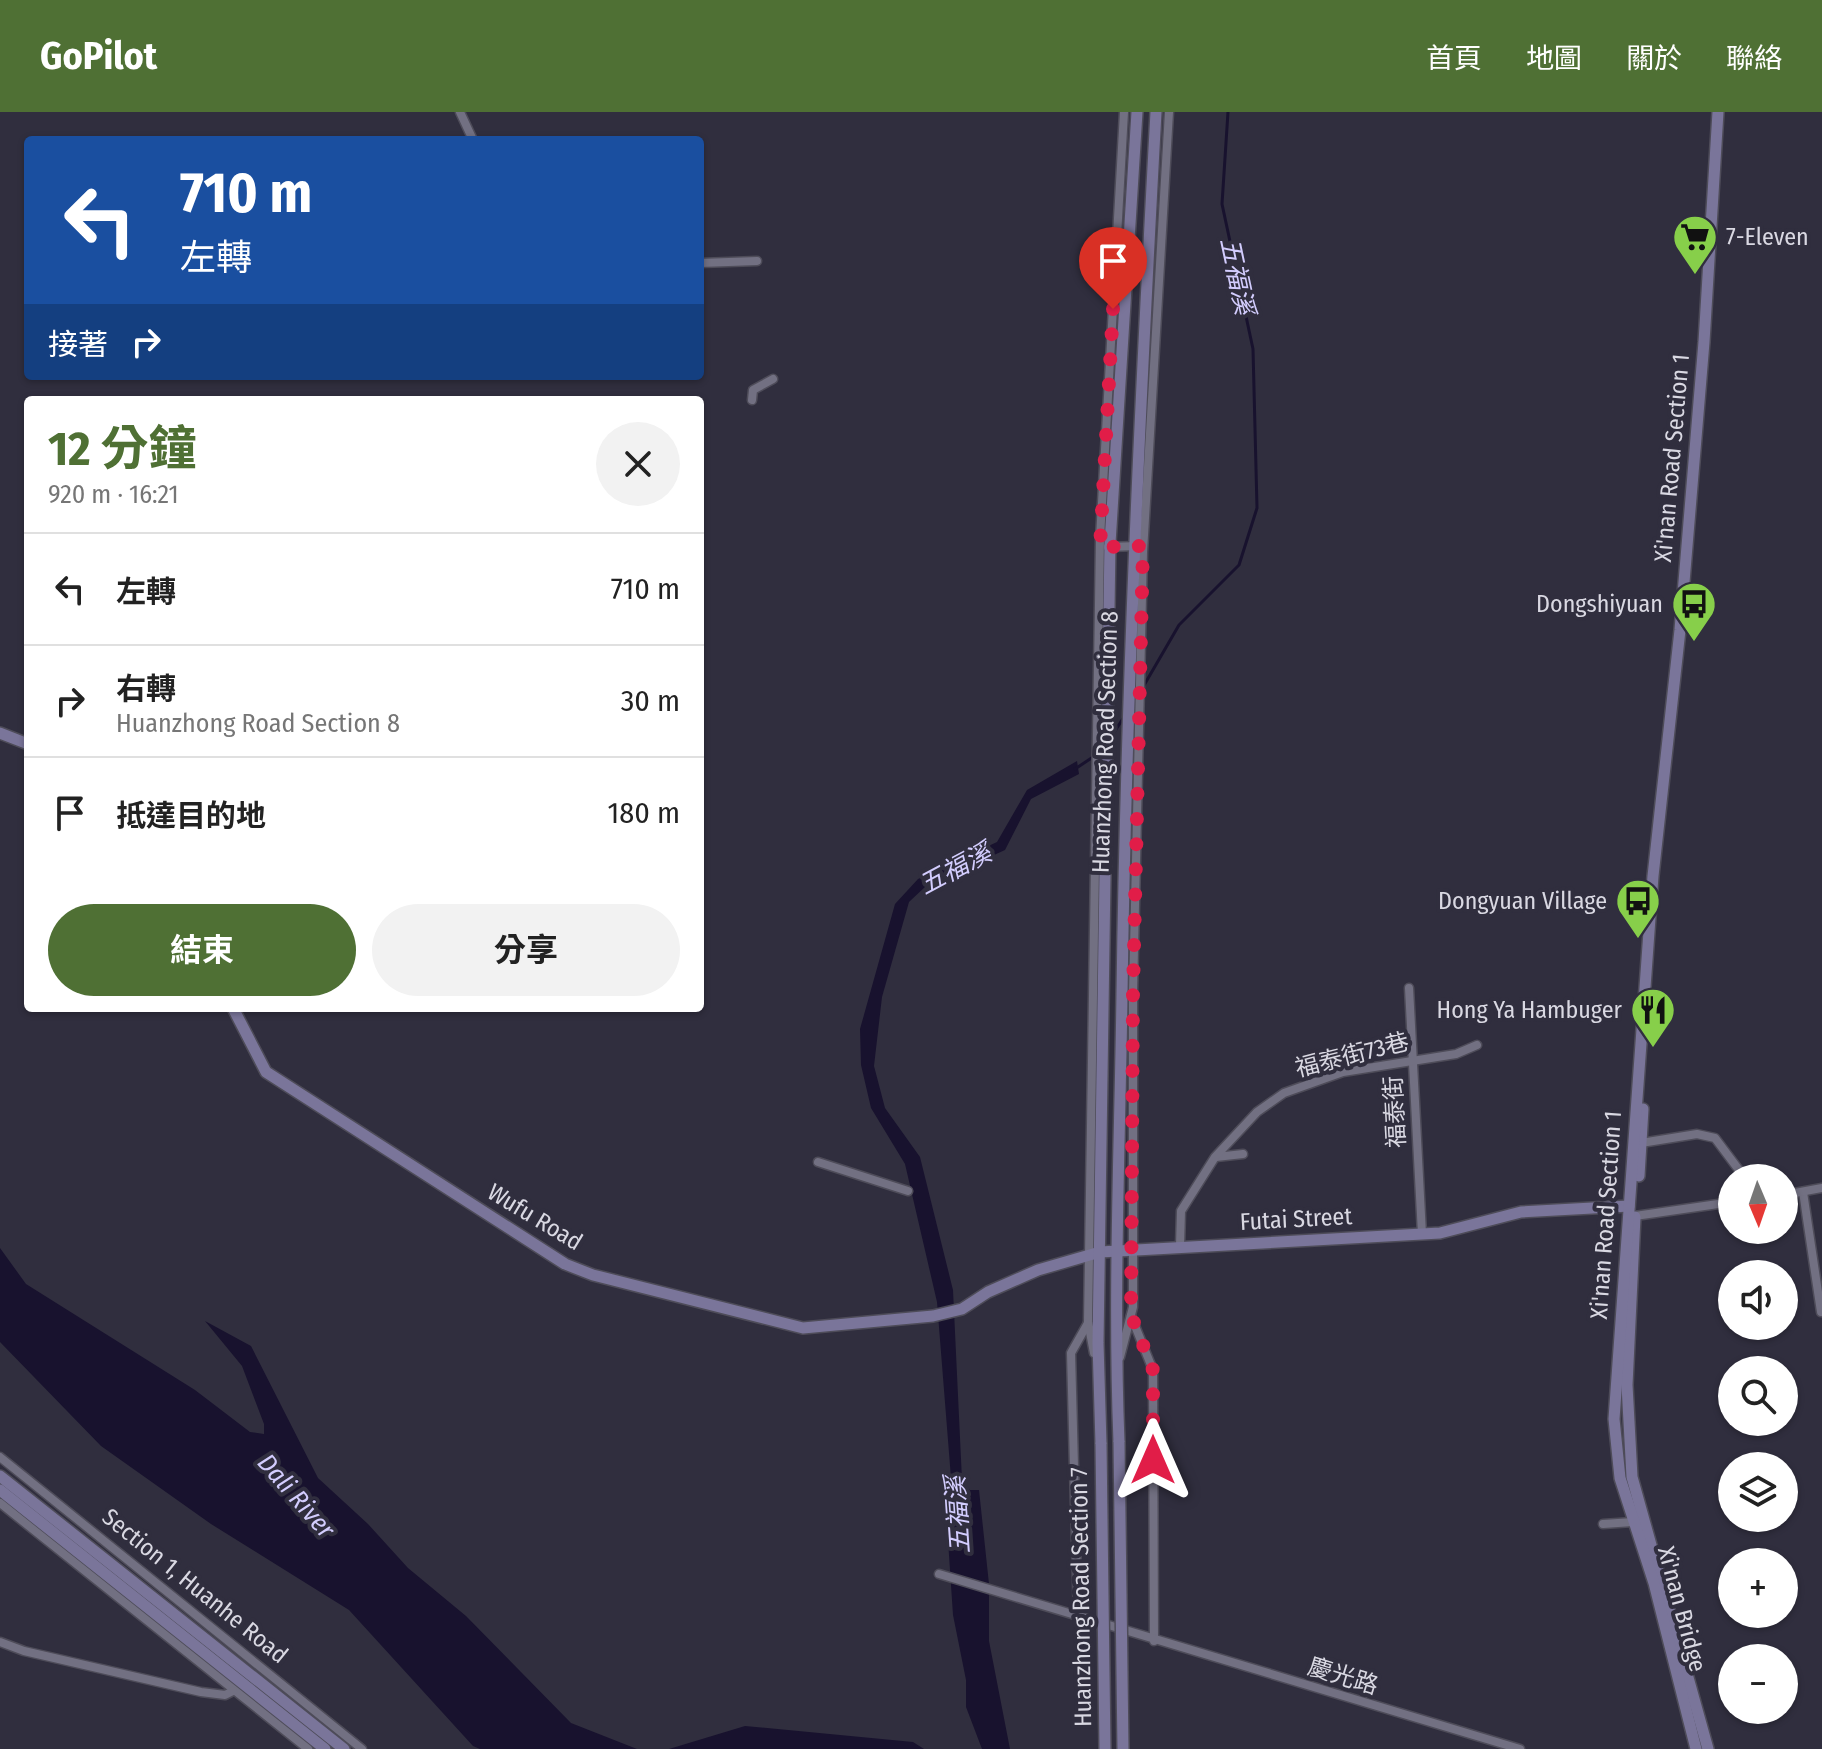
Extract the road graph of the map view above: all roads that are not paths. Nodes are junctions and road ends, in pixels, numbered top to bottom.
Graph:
1 (460, 112) edge
2 (1124, 112) edge
3 (1137, 112) edge
4 (1156, 112) edge
5 (1169, 112) edge
6 (1718, 112) edge
7 (471, 136) edge
8 (757, 261) dead end
9 (704, 263) edge
10 (773, 379) dead end
11 (752, 400) dead end
12 (1138, 546) junction
13 (1105, 547) junction
14 (1133, 711) junction
15 (0, 733) edge
16 (24, 742) edge
17 (1409, 988) dead end
18 (235, 1012) edge
19 (1477, 1045) dead end
20 (1412, 1059) junction
21 (1639, 1147) junction
22 (1243, 1154) dead end
23 (1215, 1157) junction
24 (818, 1162) dead end
25 (1734, 1164) edge
26 (1822, 1188) edge
27 (908, 1191) dead end
28 (1803, 1192) junction
29 (1798, 1193) edge
30 (1718, 1203) edge
31 (1632, 1211) junction
32 (1422, 1234) junction
33 (1180, 1246) junction
34 (1132, 1248) junction
35 (1118, 1249) junction
36 (1095, 1253) junction
37 (962, 1309) joint
38 (1821, 1312) edge
39 (1131, 1315) junction
40 (1088, 1322) junction
41 (1098, 1373) junction
42 (1116, 1374) junction
43 (1119, 1442) joint
44 (1101, 1444) joint
45 (0, 1457) edge
46 (0, 1476) edge
47 (0, 1490) edge
48 (0, 1503) edge
49 (1603, 1524) dead end
50 (1639, 1524) junction
51 (939, 1574) dead end
52 (1078, 1618) junction
53 (1154, 1641) junction
54 (0, 1642) edge
55 (233, 1691) junction
56 (308, 1749) edge
57 (325, 1749) edge
58 (344, 1749) edge
59 (362, 1749) edge
60 (1105, 1749) edge
61 (1123, 1749) edge
62 (1520, 1749) edge
63 (1696, 1749) edge
64 (1708, 1749) edge

1 - 7 street
2 - 13 street, Huanzhong Road Section 8
3 - 13 street, Huanzhong Road Section 8
4 - 12 street, Huanzhong Road Section 8
5 - 12 street, Huanzhong Road Section 8
6 - 21 street, Xi'nan Road Section 1
8 - 9 street
10 - 11 street
12 - 13 street
12 - 14 street, Huanzhong Road Section 8
12 - 14 street, Huanzhong Road Section 8
13 - 36 street, Huanzhong Road Section 8
14 - 34 street, Huanzhong Road Section 8
14 - 35 street, Huanzhong Road Section 8
15 - 16 street
17 - 20 street, 福泰街
18 - 37 street, Wufu Road
19 - 20 street, 福泰街73巷
20 - 23 street, 福泰街73巷
20 - 32 street, 福泰街
21 - 25 street
21 - 31 street, Xi'nan Road Section 1
22 - 23 street
23 - 33 street, 福泰街73巷
24 - 27 street
26 - 28 street
28 - 29 street
28 - 38 street
30 - 31 street
31 - 32 street, Futai Street
31 - 50 street, Xi'nan Road Section 1
32 - 33 street, Futai Street
33 - 34 street, Futai Street
34 - 35 street, Futai Street
34 - 39 street, Huanzhong Road Section 8
35 - 36 street, Futai Street
35 - 42 street, Huanzhong Road Section 8
36 - 37 street, Futai Street
36 - 40 street, Huanzhong Road Section 8
36 - 41 street, Huanzhong Road Section 8
39 - 42 street, Huanzhong Road Section 8
39 - 53 street, Huanzhong Road Section 8
40 - 41 street, Huanzhong Road Section 8
40 - 52 street, Huanzhong Road Section 8
41 - 44 street, Huanzhong Road Section 8
42 - 43 street, Huanzhong Road Section 8
43 - 61 street, Huanzhong Road Section 7, bridge
44 - 60 street, Huanzhong Road Section 7, bridge
45 - 59 street, Section 1, Huanhe Road
46 - 58 street, Section 1, Huanhe Road
47 - 57 street, Section 1, Huanhe Road
48 - 55 street
49 - 50 street
50 - 63 street, Xi'nan Bridge
50 - 64 street, Xi'nan Bridge
51 - 52 street, 慶光路
52 - 53 street, 慶光路
53 - 62 street, 慶光路
54 - 55 street
55 - 56 street

